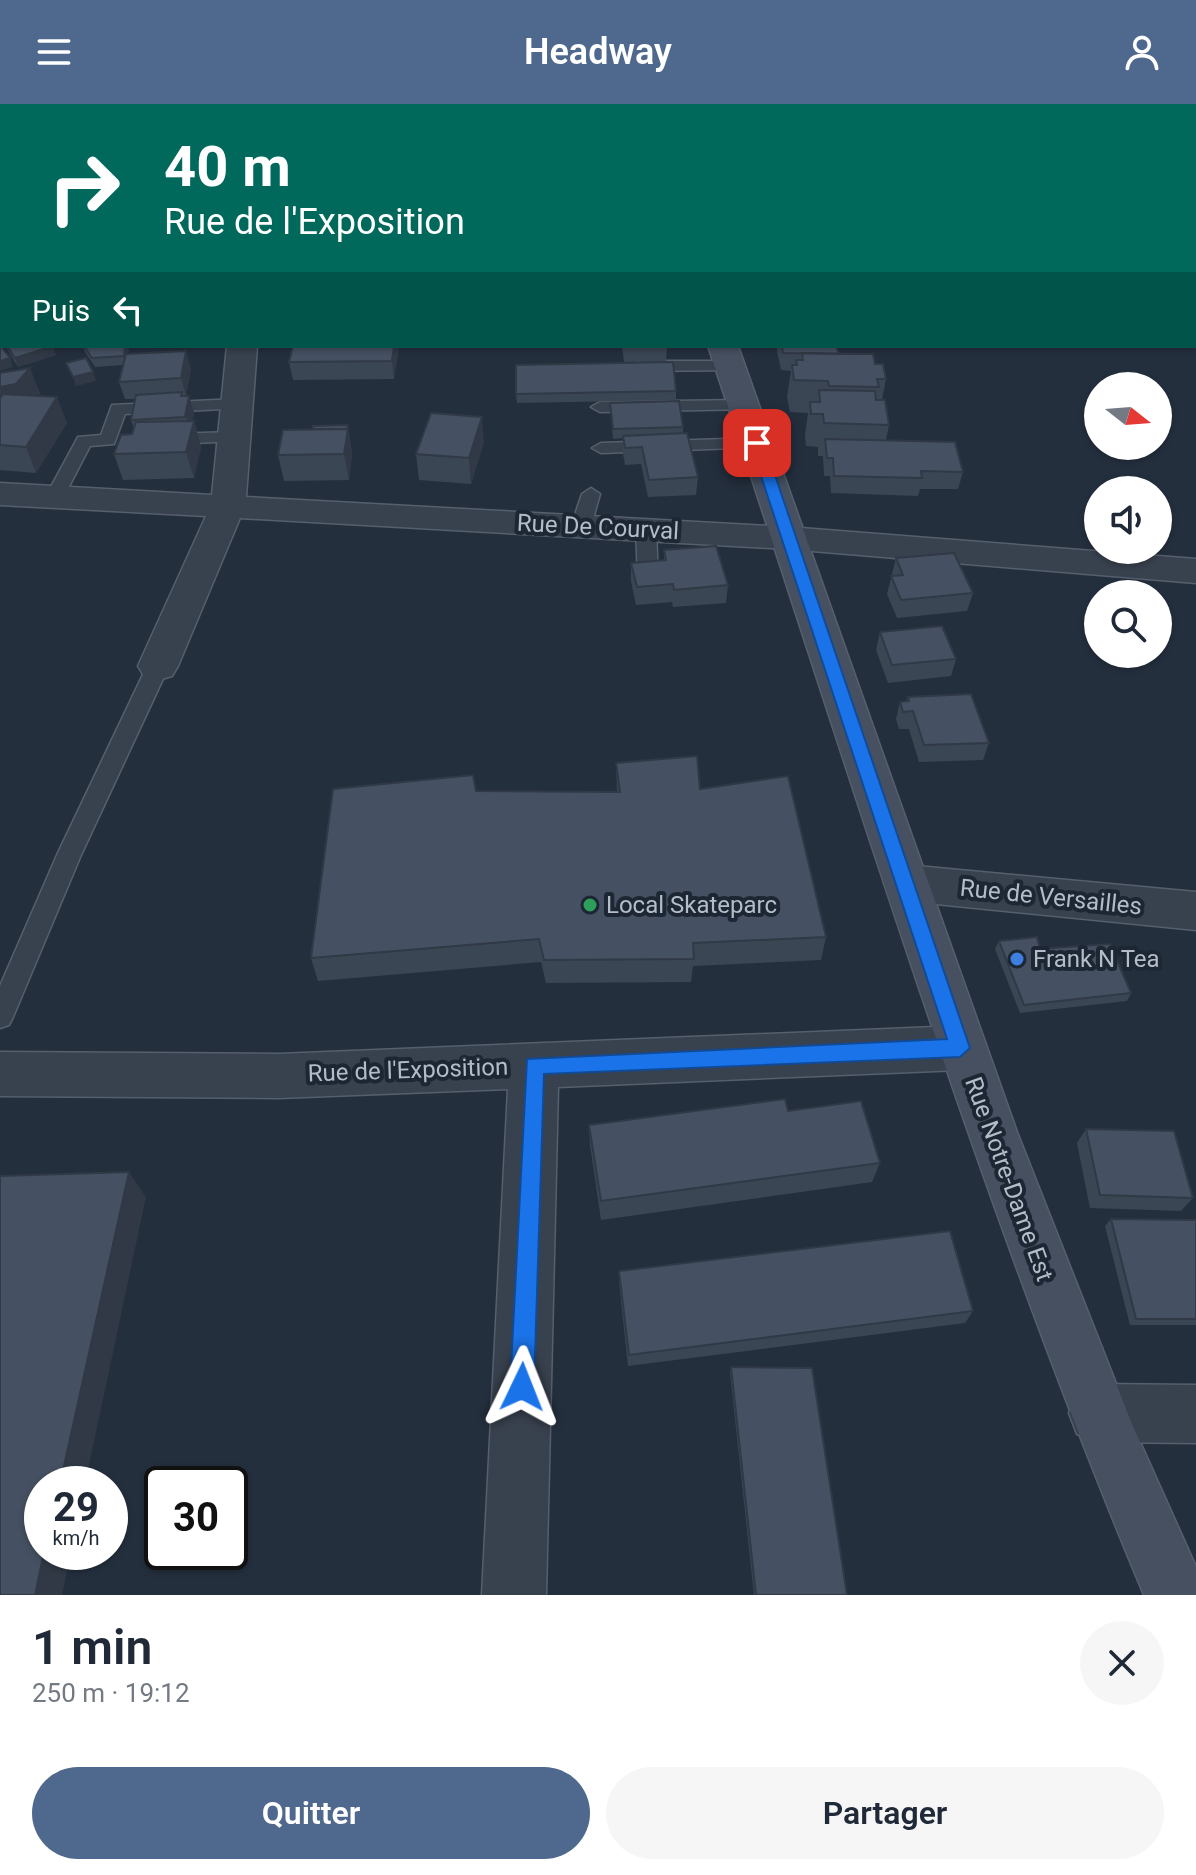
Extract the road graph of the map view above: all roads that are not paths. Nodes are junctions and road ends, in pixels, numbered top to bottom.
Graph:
1 (242, 348) edge
2 (726, 356) edge
3 (629, 366) edge
4 (744, 405) junction
5 (600, 407) dead end
6 (236, 421) junction
7 (151, 440) edge
8 (601, 448) dead end
9 (759, 449) junction
10 (687, 457) edge
11 (0, 494) edge
12 (55, 496) junction
13 (228, 506) junction
14 (646, 530) junction
15 (788, 538) junction
16 (1196, 571) edge
17 (648, 580) edge
18 (158, 666) joint
19 (906, 883) junction
20 (1196, 911) edge
21 (0, 1017) edge
22 (960, 1048) junction
23 (534, 1065) junction
24 (0, 1074) edge
25 (1098, 1413) junction
26 (1196, 1414) edge
27 (514, 1595) edge
28 (1176, 1595) edge

1 - 6 street
2 - 3 lane
2 - 4 street, Rue Notre-Dame Est
4 - 5 lane
4 - 9 street, Rue Notre-Dame Est
6 - 7 lane
6 - 12 lane
6 - 13 street
8 - 9 lane
9 - 10 lane
9 - 15 street, Rue Notre-Dame Est
11 - 12 street, Rue De Courval
12 - 13 street, Rue De Courval
13 - 14 street, Rue De Courval
13 - 18 street
14 - 15 street, Rue De Courval
14 - 17 lane
15 - 16 street, Rue De Courval
15 - 19 street, Rue Notre-Dame Est
18 - 21 lane
19 - 20 street, Rue de Versailles
19 - 22 street, Rue Notre-Dame Est
22 - 23 street, Rue de l'Exposition
22 - 25 street, Rue Notre-Dame Est
23 - 24 street, Rue de l'Exposition
23 - 27 street
25 - 26 street
25 - 28 street, Rue Notre-Dame Est

